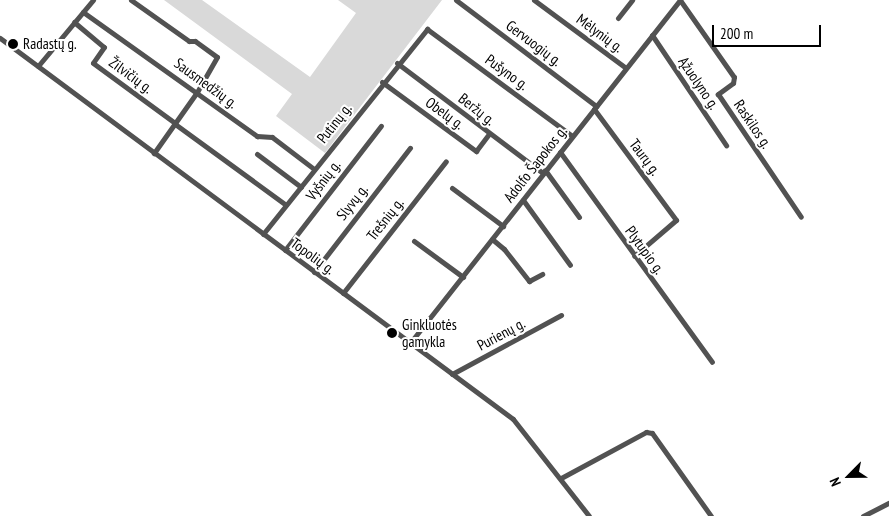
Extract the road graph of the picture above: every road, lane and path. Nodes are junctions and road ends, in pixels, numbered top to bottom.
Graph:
1 (93, 0) edge
2 (131, 0) edge
3 (456, 0) edge
4 (534, 0) edge
5 (632, 0) edge
6 (680, 0) edge
7 (83, 12) junction
8 (618, 18) dead end
9 (74, 22) junction
10 (427, 29) joint
11 (652, 35) junction
12 (0, 38) edge
13 (397, 63) junction
14 (38, 66) junction
15 (626, 68) junction
16 (382, 82) junction
17 (197, 92) junction
18 (595, 108) junction
19 (175, 124) junction
20 (381, 126) dead end
21 (489, 134) junction
22 (572, 136) junction
23 (726, 145) dead end
24 (410, 148) dead end
25 (560, 152) junction
26 (154, 153) junction
27 (257, 154) dead end
28 (446, 161) dead end
29 (314, 169) junction
30 (544, 172) junction
31 (301, 187) junction
32 (452, 188) dead end
33 (523, 200) junction
34 (286, 205) junction
35 (579, 217) dead end
36 (801, 217) dead end
37 (503, 226) junction
38 (263, 234) junction
39 (492, 239) junction
40 (414, 241) dead end
41 (285, 250) junction
42 (634, 256) junction
43 (570, 265) dead end
44 (314, 272) junction
45 (542, 274) dead end
46 (463, 277) junction
47 (343, 294) junction
48 (561, 315) dead end
49 (410, 343) junction
50 (712, 362) dead end
51 (452, 374) junction
52 (561, 478) junction
53 (889, 503) edge
54 (589, 516) edge
55 (711, 516) edge
56 (863, 516) edge

1 - 7 street
2 - 17 street
3 - 18 street, Gervuogių g.
4 - 15 street, Mėlynių g.
5 - 8 street
6 - 11 street, Adolfo Šapokos g.
6 - 36 street, Raskilos g.
7 - 9 street
7 - 17 street, Sausmedžių g.
9 - 14 street
9 - 19 street, Žilvičių g.
10 - 13 street, Putinų g.
10 - 22 street, Pušyno g.
11 - 15 street, Adolfo Šapokos g.
11 - 23 street, Ąžuolyno g.
12 - 14 street, Topolių g.
13 - 16 street, Putinų g.
13 - 21 street, Beržų g.
14 - 26 street, Topolių g.
15 - 18 street, Adolfo Šapokos g.
16 - 21 street, Obelų g.
16 - 29 street, Putinų g.
17 - 19 street
17 - 29 street, Sausmedžių g.
18 - 22 street, Adolfo Šapokos g.
18 - 42 street, Taurų g.
19 - 26 street
19 - 34 street, Žilvičių g.
20 - 41 street, Vyšnių g.
21 - 30 street, Beržų g.
22 - 25 street, Adolfo Šapokos g.
24 - 44 street, Slyvų g.
25 - 30 street, Adolfo Šapokos g.
25 - 42 street, Plytupio g.
26 - 38 street, Topolių g.
27 - 31 street
28 - 47 street, Trešnių g.
29 - 31 street, Putinų g.
30 - 33 street, Adolfo Šapokos g.
30 - 35 street, Beržų g.
31 - 34 street, Putinų g.
32 - 37 street
33 - 37 street, Adolfo Šapokos g.
33 - 43 street
34 - 38 street, Putinų g.
37 - 39 street, Adolfo Šapokos g.
38 - 41 street, Topolių g.
39 - 45 street
39 - 46 street, Adolfo Šapokos g.
40 - 46 street
41 - 44 street, Topolių g.
42 - 50 street, Plytupio g.
44 - 47 street, Topolių g.
46 - 49 street, Adolfo Šapokos g.
47 - 49 street, Topolių g.
48 - 51 street, Purienų g.
49 - 51 street, Topolių g.
51 - 52 street, Topolių g.
52 - 54 street, Topolių g.
52 - 55 street
53 - 56 street

